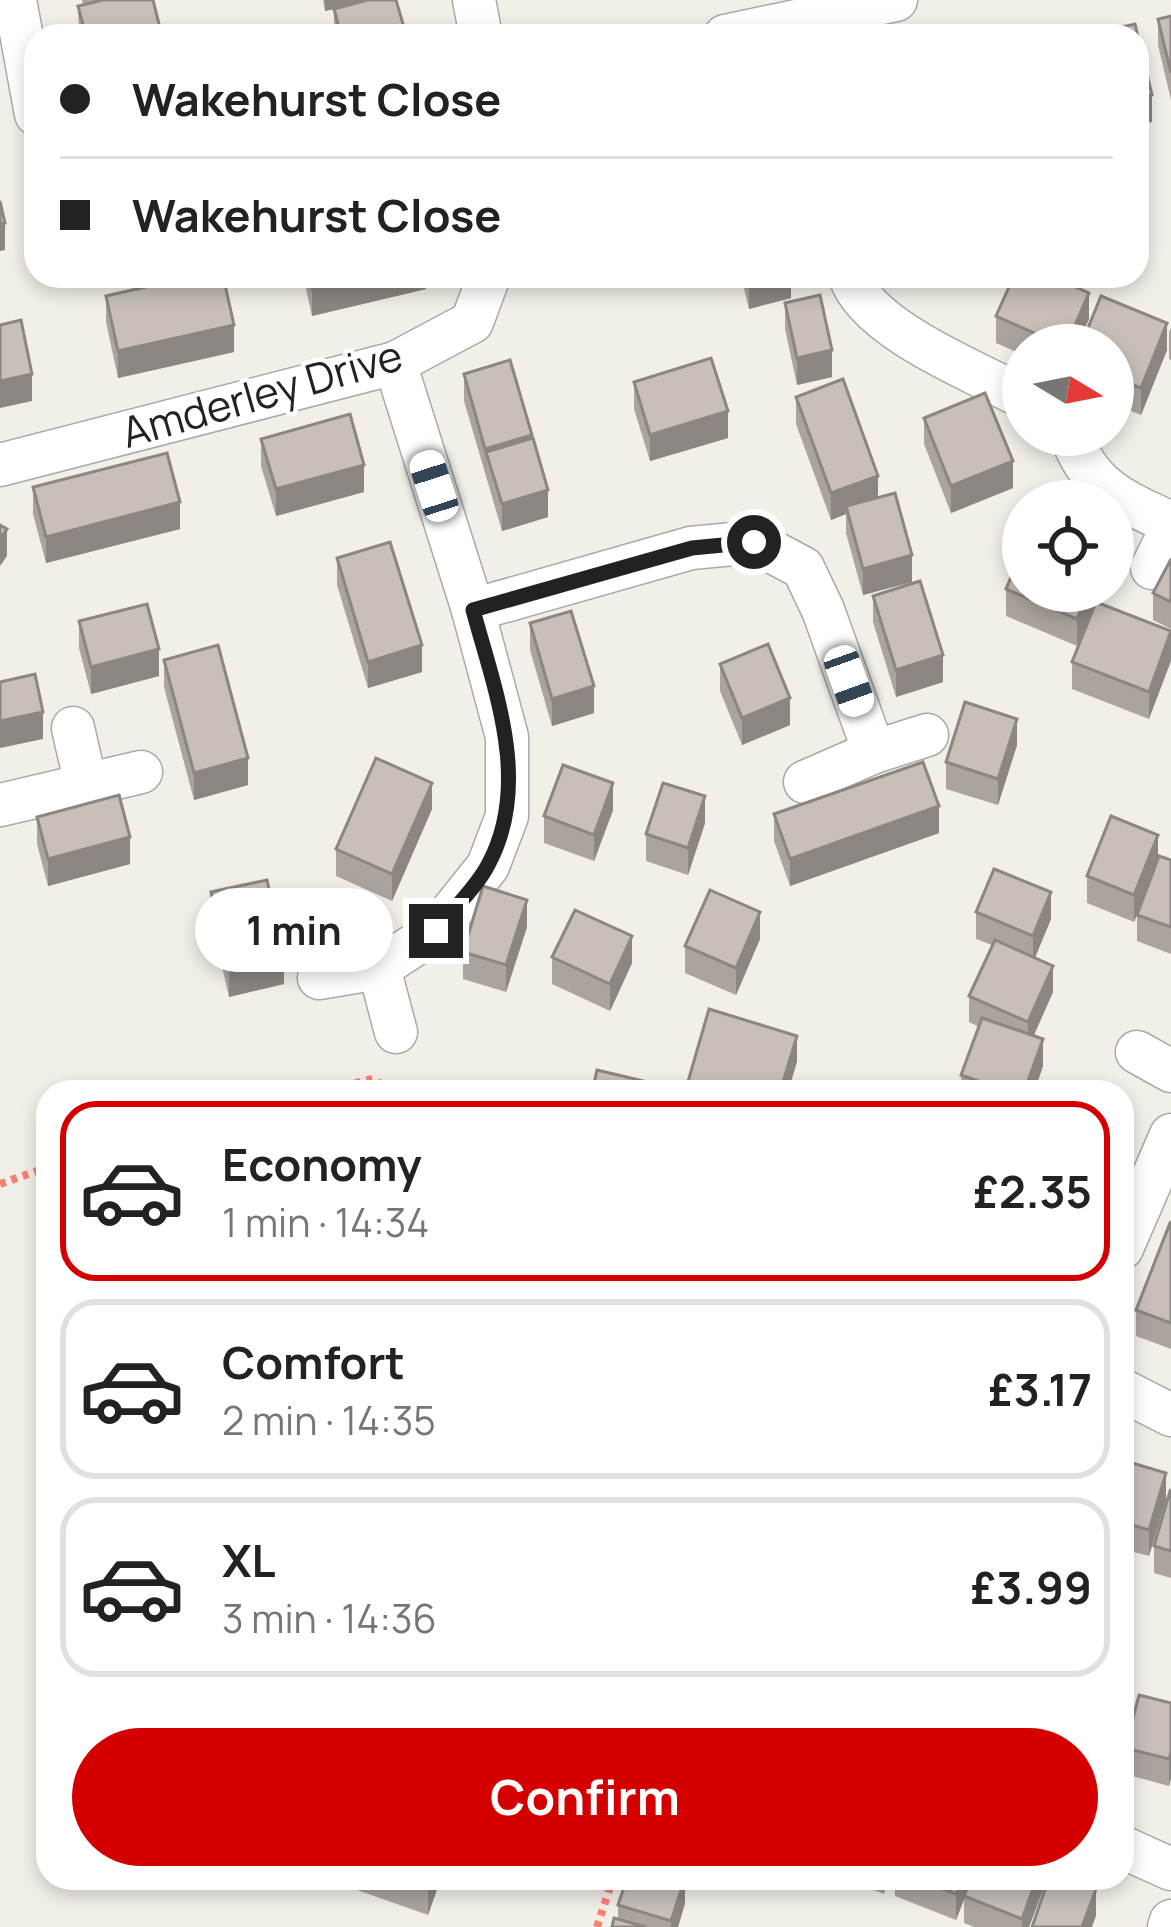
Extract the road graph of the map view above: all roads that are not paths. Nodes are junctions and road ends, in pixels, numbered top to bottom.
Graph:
1 (15, 0) edge
2 (896, 0) edge
3 (820, 24) edge
4 (22, 96) edge
5 (485, 288) edge
6 (858, 288) edge
7 (394, 363) junction
8 (1002, 386) edge
9 (1079, 456) edge
10 (0, 465) edge
11 (1171, 526) edge
12 (1151, 568) dead end
13 (473, 610) junction
14 (74, 728) dead end
15 (927, 735) dead end
16 (874, 752) junction
17 (141, 772) dead end
18 (805, 782) dead end
19 (86, 785) junction
20 (0, 805) edge
21 (379, 968) junction
22 (320, 978) dead end
23 (396, 1031) dead end
24 (1171, 1135) edge
25 (1134, 1220) edge
26 (1134, 1396) edge
27 (1171, 1415) edge
28 (1134, 1852) edge
29 (1171, 1869) edge

1 - 4 street
2 - 3 street
5 - 7 street, Amderley Drive
6 - 8 street
7 - 10 street, Amderley Drive
7 - 13 street
9 - 11 street
11 - 12 street
13 - 16 street
13 - 21 street
14 - 19 street
15 - 16 street
16 - 18 street
17 - 19 street
19 - 20 street
21 - 22 street
21 - 23 street
24 - 25 street
26 - 27 street
28 - 29 street

